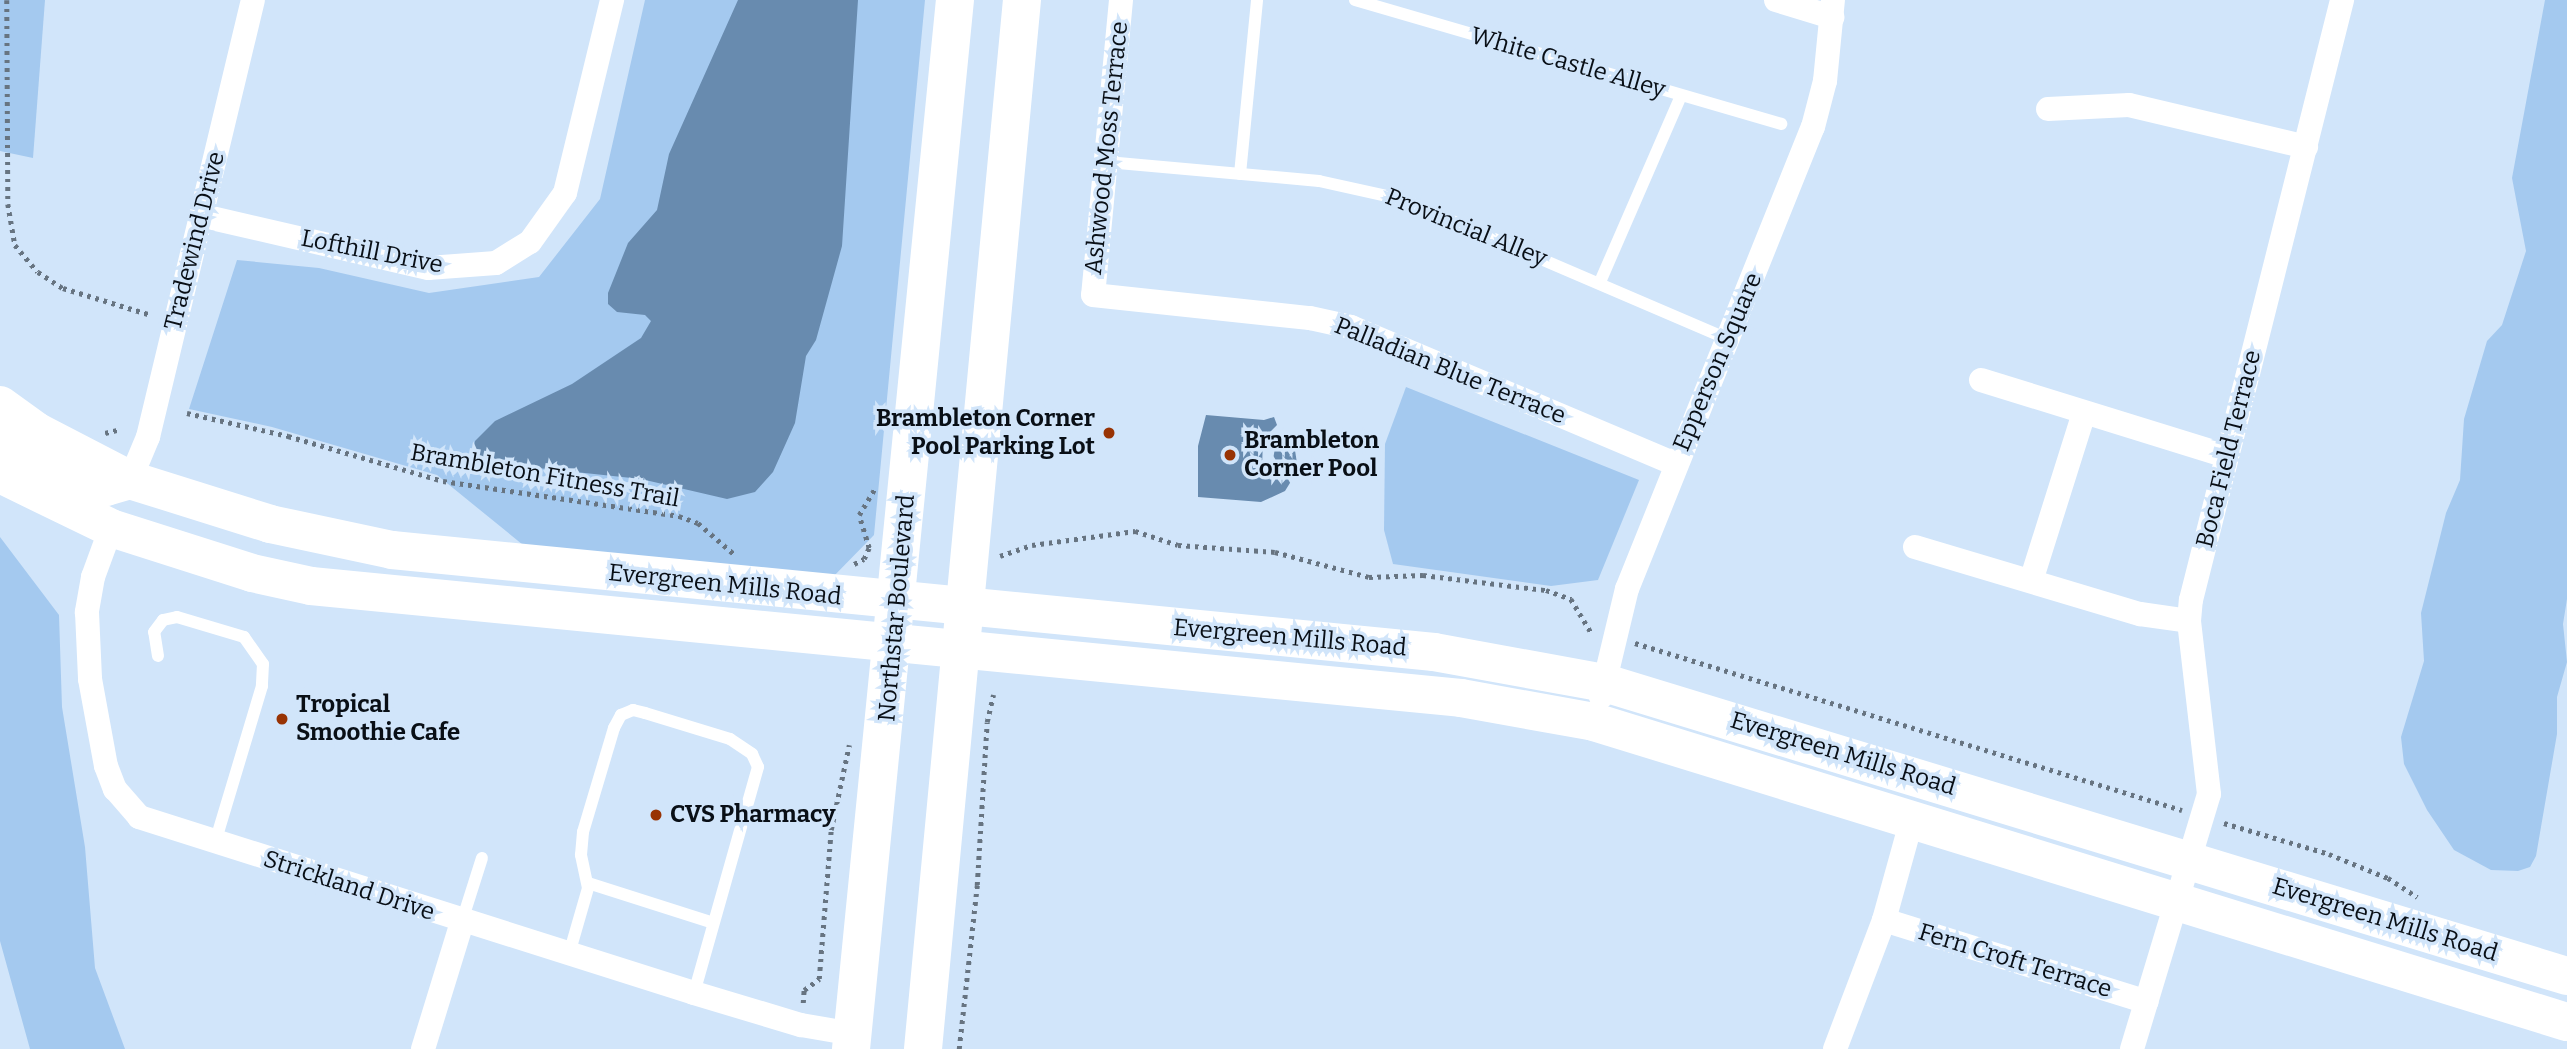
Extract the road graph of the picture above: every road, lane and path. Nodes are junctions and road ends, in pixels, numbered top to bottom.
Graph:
1 (7, 0) edge
2 (253, 0) edge
3 (612, 0) edge
4 (955, 0) edge
5 (1022, 0) edge
6 (1121, 0) edge
7 (1257, 0) edge
8 (1355, 0) edge
9 (1776, 0) edge
10 (2342, 0) edge
11 (1833, 8) edge
12 (1681, 96) junction
13 (2048, 110) dead end
14 (1781, 124) dead end
15 (2306, 147) junction
16 (1107, 162) junction
17 (1240, 174) junction
18 (203, 216) junction
19 (1600, 282) junction
20 (1093, 295) joint
21 (148, 314) dead end
22 (1728, 339) junction
23 (1981, 380) dead end
24 (0, 405) edge
25 (187, 413) dead end
26 (2084, 413) junction
27 (0, 446) edge
28 (2227, 456) junction
29 (1675, 464) junction
30 (0, 474) edge
31 (876, 478) dead end
32 (130, 480) junction
33 (111, 528) junction
34 (1915, 547) dead end
35 (392, 551) junction
36 (738, 558) dead end
37 (994, 560) dead end
38 (849, 567) dead end
39 (2031, 581) junction
40 (896, 602) junction
41 (964, 608) junction
42 (2189, 621) junction
43 (1616, 640) junction
44 (891, 644) junction
45 (961, 652) junction
46 (158, 656) dead end
47 (1605, 683) junction
48 (993, 695) dead end
49 (1594, 722) junction
50 (851, 738) dead end
51 (2203, 817) junction
52 (1912, 819) junction
53 (215, 843) junction
54 (482, 858) dead end
55 (2189, 861) junction
56 (588, 883) junction
57 (2176, 901) junction
58 (2430, 902) dead end
59 (1884, 920) junction
60 (462, 922) junction
61 (713, 923) junction
62 (569, 954) junction
63 (2567, 976) edge
64 (694, 993) junction
65 (803, 999) dead end
66 (2147, 1002) junction
67 (2567, 1022) edge
68 (852, 1042) edge
69 (423, 1049) edge
70 (923, 1049) edge
71 (959, 1049) edge
72 (1835, 1049) edge
73 (2132, 1049) edge

1 - 21 path
2 - 18 street, Tradewind Drive
3 - 18 street, Lofthill Drive
4 - 40 main road, Northstar Boulevard
5 - 41 main road
6 - 16 street, Ashwood Moss Terrace
7 - 17 lane
8 - 12 lane, White Castle Alley
9 - 11 street
10 - 15 street, Boca Field Terrace
11 - 22 street, Epperson Square
12 - 14 lane, White Castle Alley
12 - 19 lane
13 - 15 street
15 - 28 street, Boca Field Terrace
16 - 17 lane, Provincial Alley
16 - 20 street, Ashwood Moss Terrace
17 - 19 lane, Provincial Alley
18 - 32 street, Tradewind Drive
19 - 22 lane, Provincial Alley
20 - 29 street, Palladian Blue Terrace
22 - 29 street, Epperson Square
23 - 26 street
24 - 32 main road, Evergreen Mills Road
25 - 36 path, Brambleton Fitness Trail
26 - 28 street
26 - 39 street
27 - 32 main road
28 - 42 street, Boca Field Terrace
29 - 43 street, Epperson Square
30 - 33 main road, Evergreen Mills Road
31 - 38 path
32 - 35 main road, Evergreen Mills Road
33 - 35 main road
33 - 44 main road, Evergreen Mills Road
33 - 53 street, Strickland Drive
34 - 39 street
35 - 40 main road, Evergreen Mills Road
37 - 43 path
39 - 42 street
40 - 41 main road, Evergreen Mills Road
40 - 44 main road, Northstar Boulevard
41 - 45 main road
41 - 47 main road, Evergreen Mills Road
42 - 51 street, Boca Field Terrace
43 - 47 street, Epperson Square
43 - 51 path
44 - 45 main road, Evergreen Mills Road
44 - 68 main road, Northstar Boulevard
45 - 49 main road, Evergreen Mills Road
45 - 70 main road
46 - 53 lane
47 - 49 street, Epperson Square
47 - 55 main road, Evergreen Mills Road
48 - 71 path
49 - 52 main road, Evergreen Mills Road
50 - 65 path
51 - 55 street, Boca Field Terrace
51 - 58 path
52 - 57 main road, Evergreen Mills Road
52 - 59 street
53 - 60 street, Strickland Drive
54 - 60 lane
55 - 57 street, Boca Field Terrace
55 - 63 main road, Evergreen Mills Road
56 - 61 lane
56 - 61 lane
56 - 62 lane
57 - 66 street, Boca Field Terrace
57 - 67 main road, Evergreen Mills Road
59 - 66 street, Fern Croft Terrace
59 - 72 street
60 - 62 street, Strickland Drive
60 - 69 street
61 - 64 lane
62 - 64 street, Strickland Drive
64 - 68 street, Strickland Drive
66 - 73 street, Boca Field Terrace

